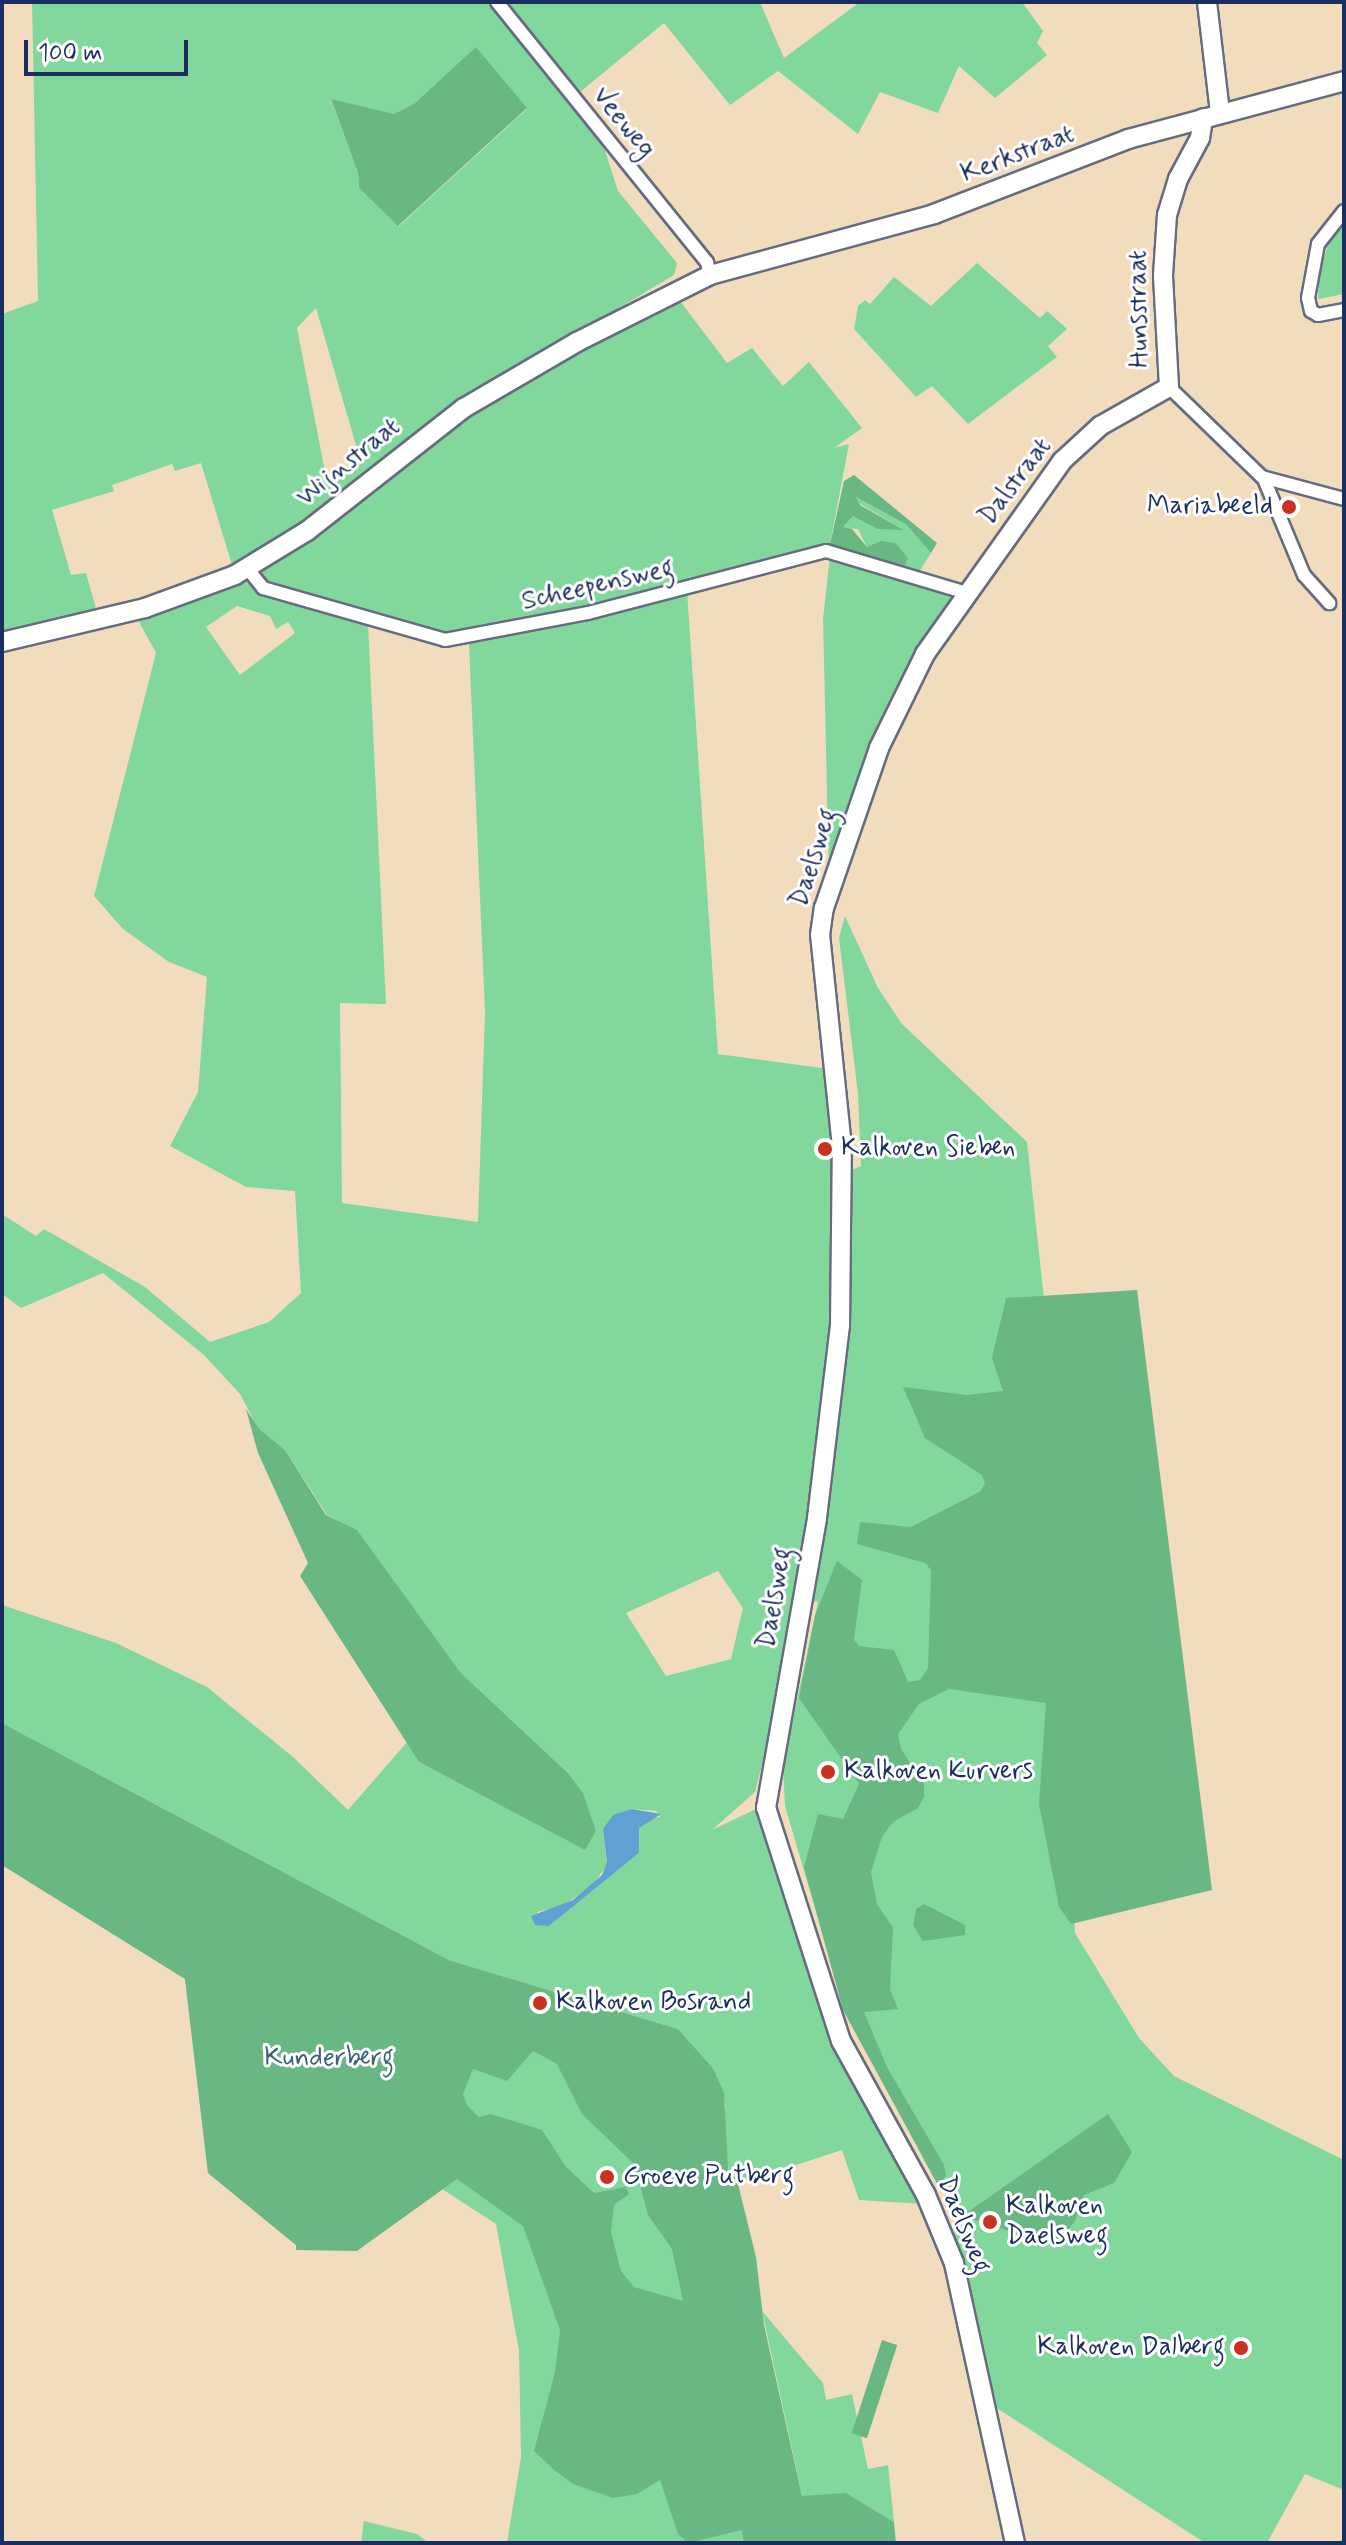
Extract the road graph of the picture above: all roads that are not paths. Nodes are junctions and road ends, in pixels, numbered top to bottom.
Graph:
1 (497, 2) edge
2 (1207, 2) edge
3 (1344, 81) edge
4 (1212, 116) junction
5 (1344, 211) edge
6 (710, 275) junction
7 (1344, 310) edge
8 (1169, 387) junction
9 (1264, 479) junction
10 (1344, 499) edge
11 (247, 568) junction
12 (967, 593) junction
13 (1329, 603) dead end
14 (934, 640) joint
15 (2, 642) edge
16 (1015, 2543) edge

1 - 6 street, Veeweg
2 - 4 street
3 - 4 street, Kerkstraat
4 - 6 street, Kerkstraat
4 - 8 street, Hunsstraat
5 - 7 street
6 - 11 street, Wijnstraat
8 - 9 street, Hunsstraat
8 - 12 street, Dalstraat
9 - 10 street, Hunsstraat
9 - 13 street
11 - 12 street, Scheepensweg
11 - 15 street, Wijnstraat
12 - 14 street, Dalstraat
14 - 16 street, Daelsweg

